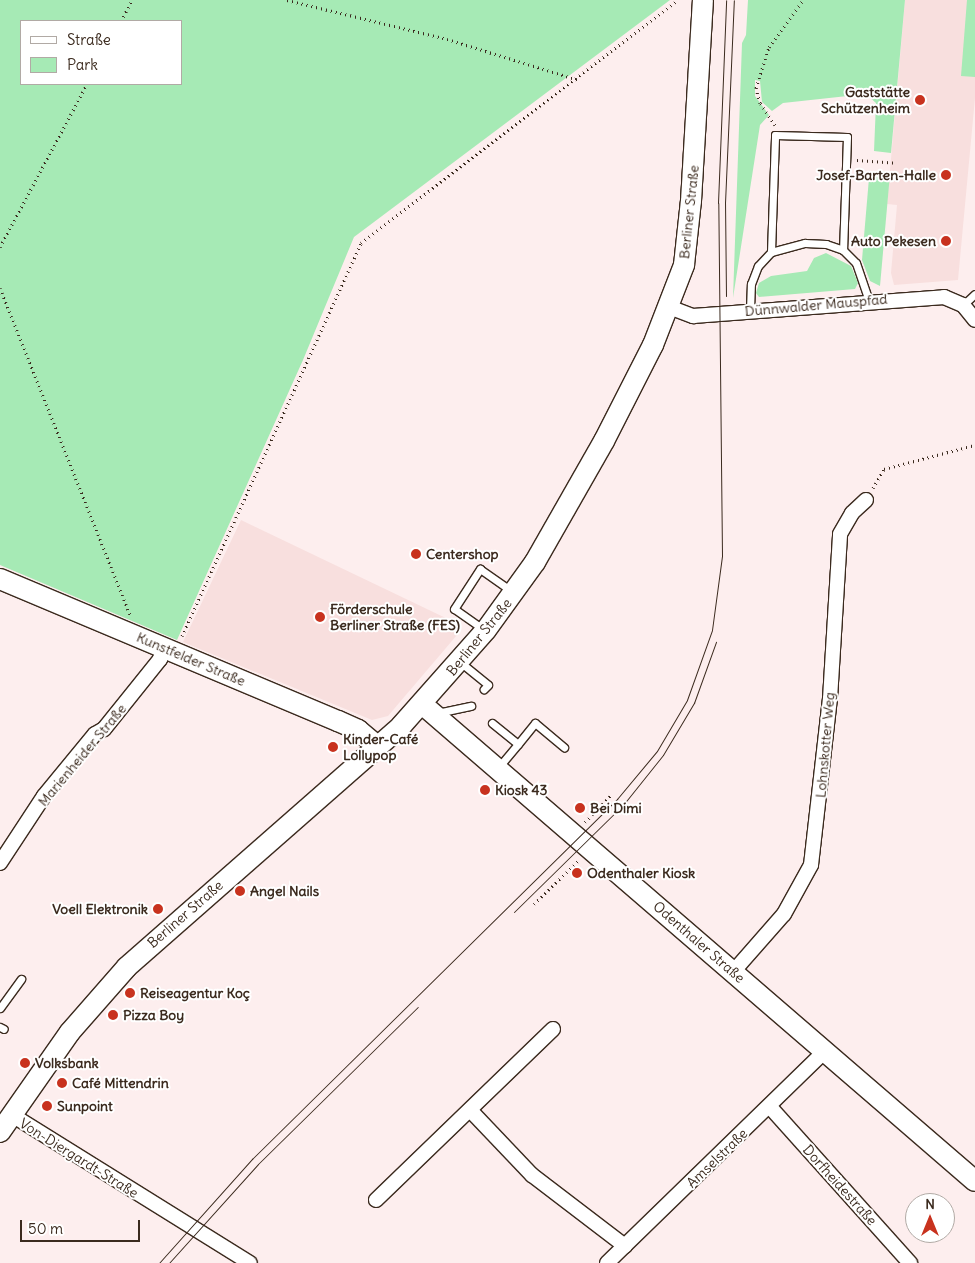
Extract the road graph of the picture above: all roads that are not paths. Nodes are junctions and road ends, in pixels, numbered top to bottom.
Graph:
1 (703, 0) edge
2 (843, 250) junction
3 (771, 252) junction
4 (975, 294) edge
5 (868, 301) junction
6 (962, 305) junction
7 (669, 307) junction
8 (750, 310) junction
9 (975, 320) edge
10 (866, 500) road end
11 (0, 579) edge
12 (514, 592) junction
13 (486, 630) junction
14 (170, 650) junction
15 (460, 662) junction
16 (484, 689) dead end
17 (428, 709) junction
18 (477, 711) dead end
19 (492, 724) dead end
20 (518, 744) junction
21 (378, 747) junction
22 (564, 747) dead end
23 (498, 768) junction
24 (0, 863) edge
25 (733, 972) junction
26 (20, 979) dead end
27 (0, 1008) edge
28 (554, 1029) dead end
29 (825, 1051) junction
30 (770, 1107) junction
31 (470, 1110) junction
32 (12, 1115) junction
33 (0, 1132) edge
34 (975, 1181) edge
35 (376, 1200) dead end
36 (626, 1246) junction
37 (250, 1263) edge
38 (607, 1263) edge
39 (910, 1263) edge

1 - 7 main road, Berliner Straße
2 - 3 lane
2 - 3 lane
2 - 5 lane
3 - 8 lane
4 - 6 lane
5 - 6 street, Dünnwalder Mauspfad
5 - 8 street, Dünnwalder Mauspfad
6 - 9 street
7 - 8 street, Dünnwalder Mauspfad
7 - 12 main road, Berliner Straße
10 - 25 street, Lohnskotter Weg
11 - 14 main road, Kunstfelder Straße
12 - 13 main road, Berliner Straße
12 - 13 lane
13 - 15 main road, Berliner Straße
14 - 21 main road, Kunstfelder Straße
14 - 24 street, Marienheider Straße
15 - 16 lane
15 - 17 main road, Berliner Straße
17 - 18 lane
17 - 21 main road, Berliner Straße
17 - 23 main road, Odenthaler Straße
19 - 20 lane
20 - 22 lane
20 - 23 lane
21 - 32 main road, Berliner Straße
23 - 25 main road, Odenthaler Straße
25 - 29 main road, Odenthaler Straße
26 - 27 lane
28 - 31 street
29 - 30 street, Amselstraße
29 - 34 main road, Odenthaler Straße
30 - 36 street, Amselstraße
30 - 39 street, Dorfheidestraße
31 - 35 street
31 - 36 street
32 - 33 main road, Berliner Straße
32 - 37 street, Von-Diergardt-Straße
36 - 38 street, Amselstraße

